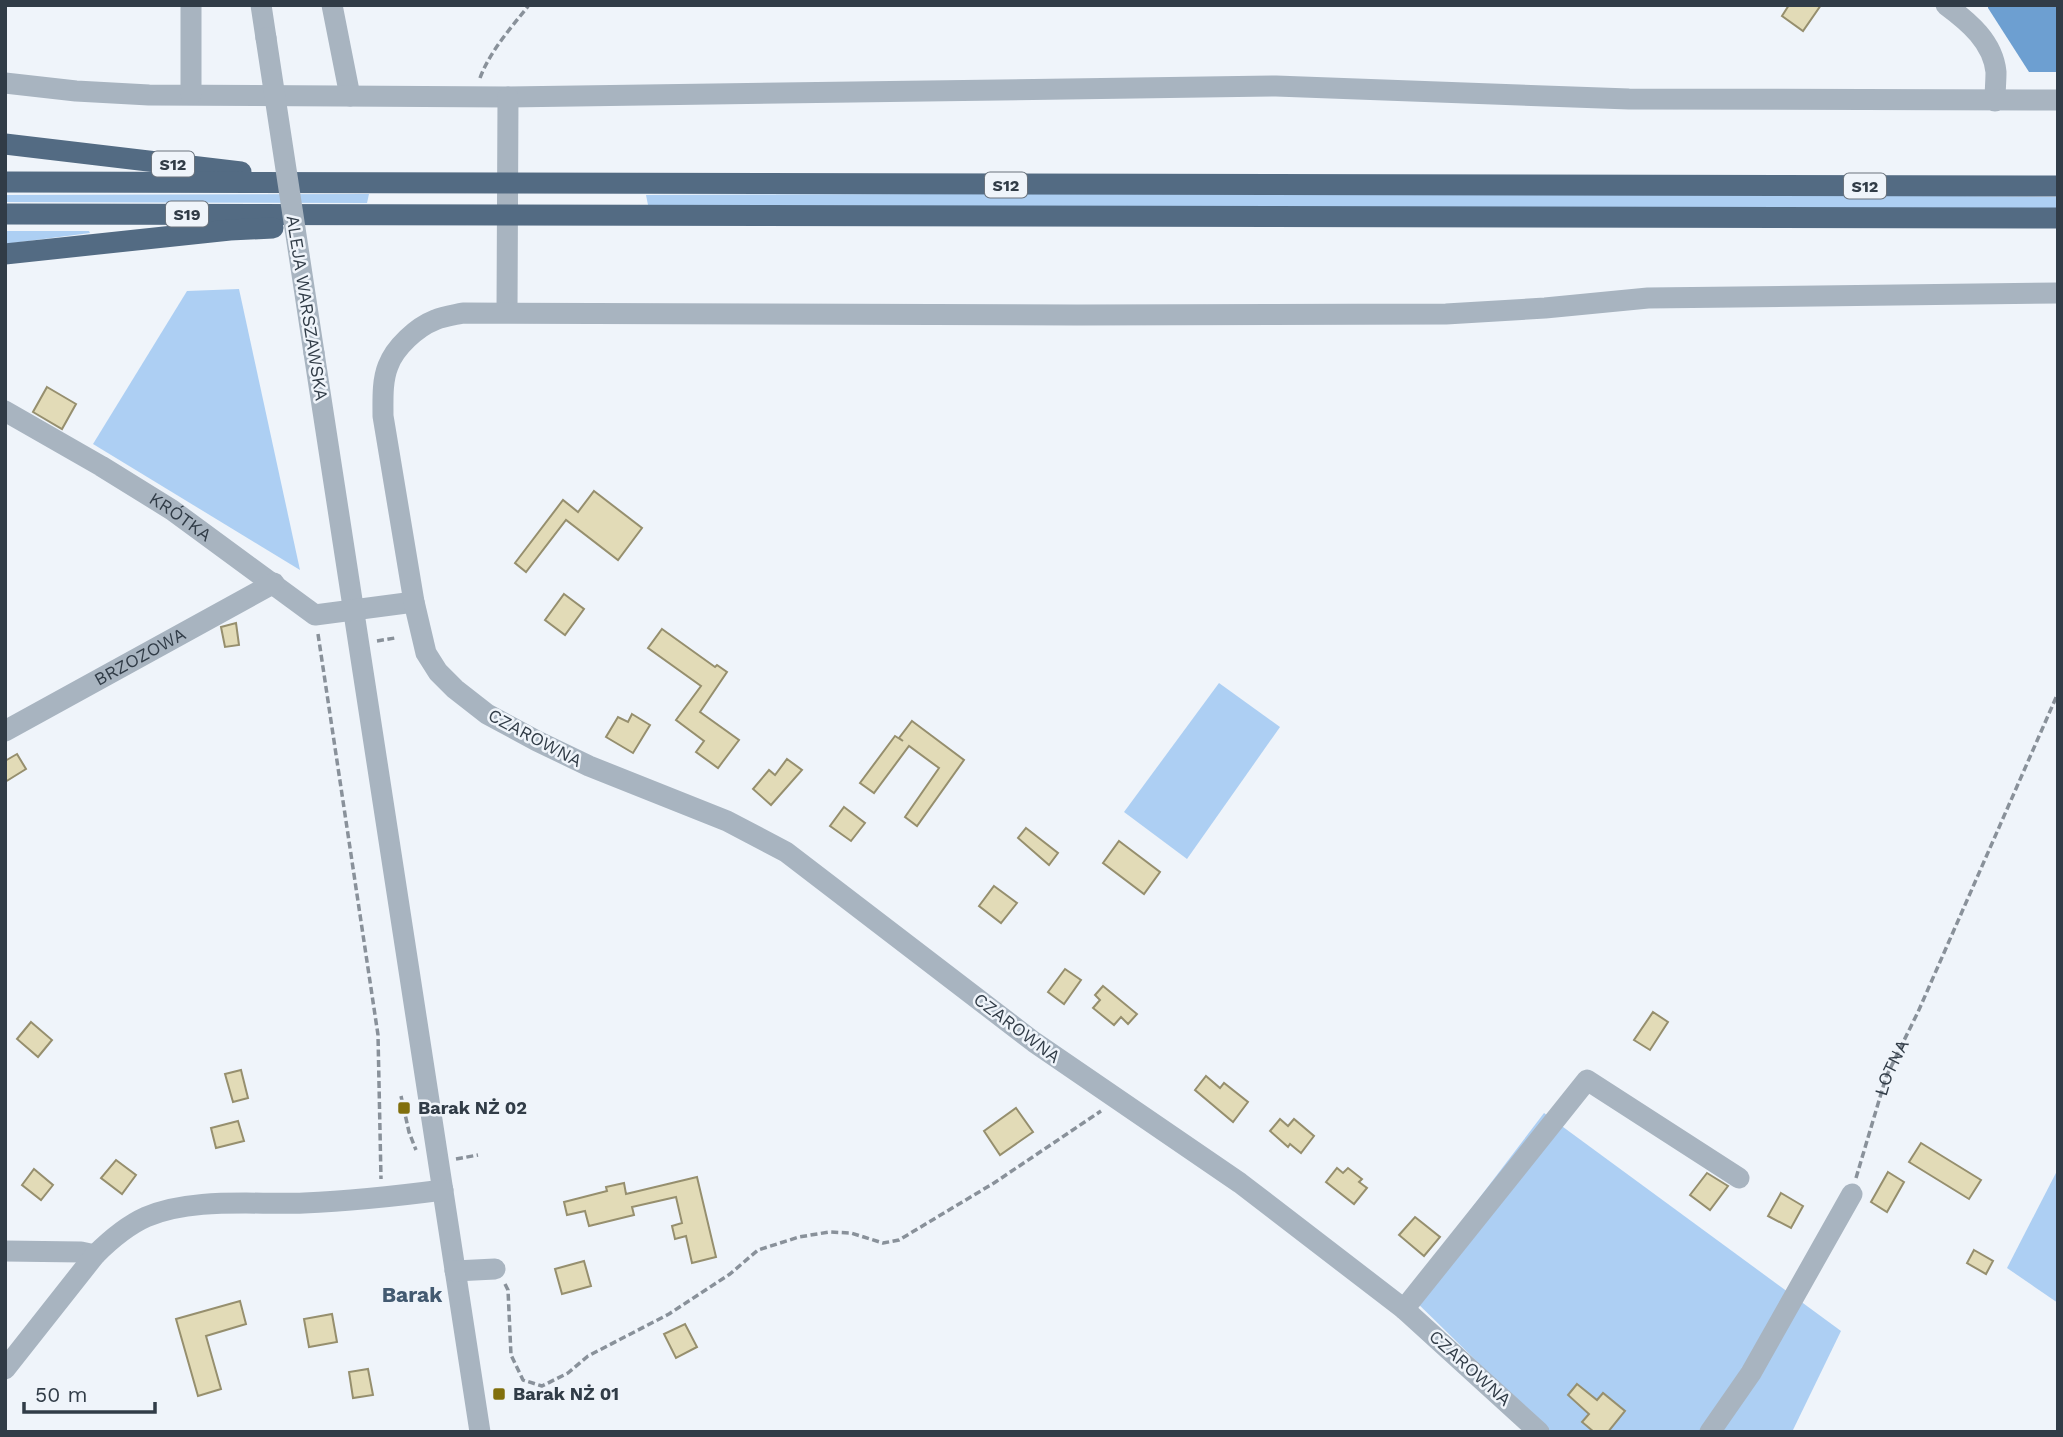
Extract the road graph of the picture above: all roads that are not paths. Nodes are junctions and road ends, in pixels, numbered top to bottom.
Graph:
1 (191, 5) edge
2 (261, 5) edge
3 (332, 5) edge
4 (1954, 7) edge
5 (5, 83) edge
6 (191, 94) junction
7 (350, 96) junction
8 (508, 97) junction
9 (2058, 100) edge
10 (1994, 101) junction
11 (5, 144) edge
12 (5, 183) edge
13 (340, 184) junction
14 (508, 184) junction
15 (2058, 186) edge
16 (5, 214) edge
17 (368, 215) junction
18 (508, 215) junction
19 (2058, 218) edge
20 (5, 254) edge
21 (2058, 292) edge
22 (507, 312) junction
23 (6, 414) edge
24 (274, 583) junction
25 (414, 602) junction
26 (354, 611) junction
27 (5, 731) edge
28 (1739, 1178) dead end
29 (443, 1190) junction
30 (1852, 1194) road end
31 (5, 1251) edge
32 (95, 1255) junction
33 (495, 1269) road end
34 (455, 1271) junction
35 (1404, 1309) junction
36 (5, 1369) edge
37 (480, 1432) edge
38 (1539, 1432) edge
39 (1710, 1432) edge

1 - 6 street
2 - 26 street, ALEJA WARSZAWSKA, bridge
3 - 7 street
4 - 10 street
5 - 6 street
6 - 7 street
7 - 8 street
8 - 10 street
8 - 14 street
9 - 10 street
11 - 13 highway, S12
12 - 13 highway, S19
13 - 14 highway, S12
14 - 15 highway, S12
14 - 18 street
16 - 17 highway, S19
17 - 18 highway, S12
17 - 20 highway, S12
18 - 19 highway, S12
18 - 22 street
21 - 22 street, CZAROWNA
22 - 25 street, CZAROWNA
23 - 24 street, KRÓTKA
24 - 26 street, KRÓTKA
24 - 27 street, BRZOZOWA
25 - 26 street
25 - 35 street, CZAROWNA
26 - 29 street, ALEJA WARSZAWSKA
28 - 35 street
29 - 32 street
29 - 34 street, ALEJA WARSZAWSKA
30 - 39 street
31 - 32 street
32 - 36 street
33 - 34 street
34 - 37 street, ALEJA WARSZAWSKA
35 - 38 street, CZAROWNA

